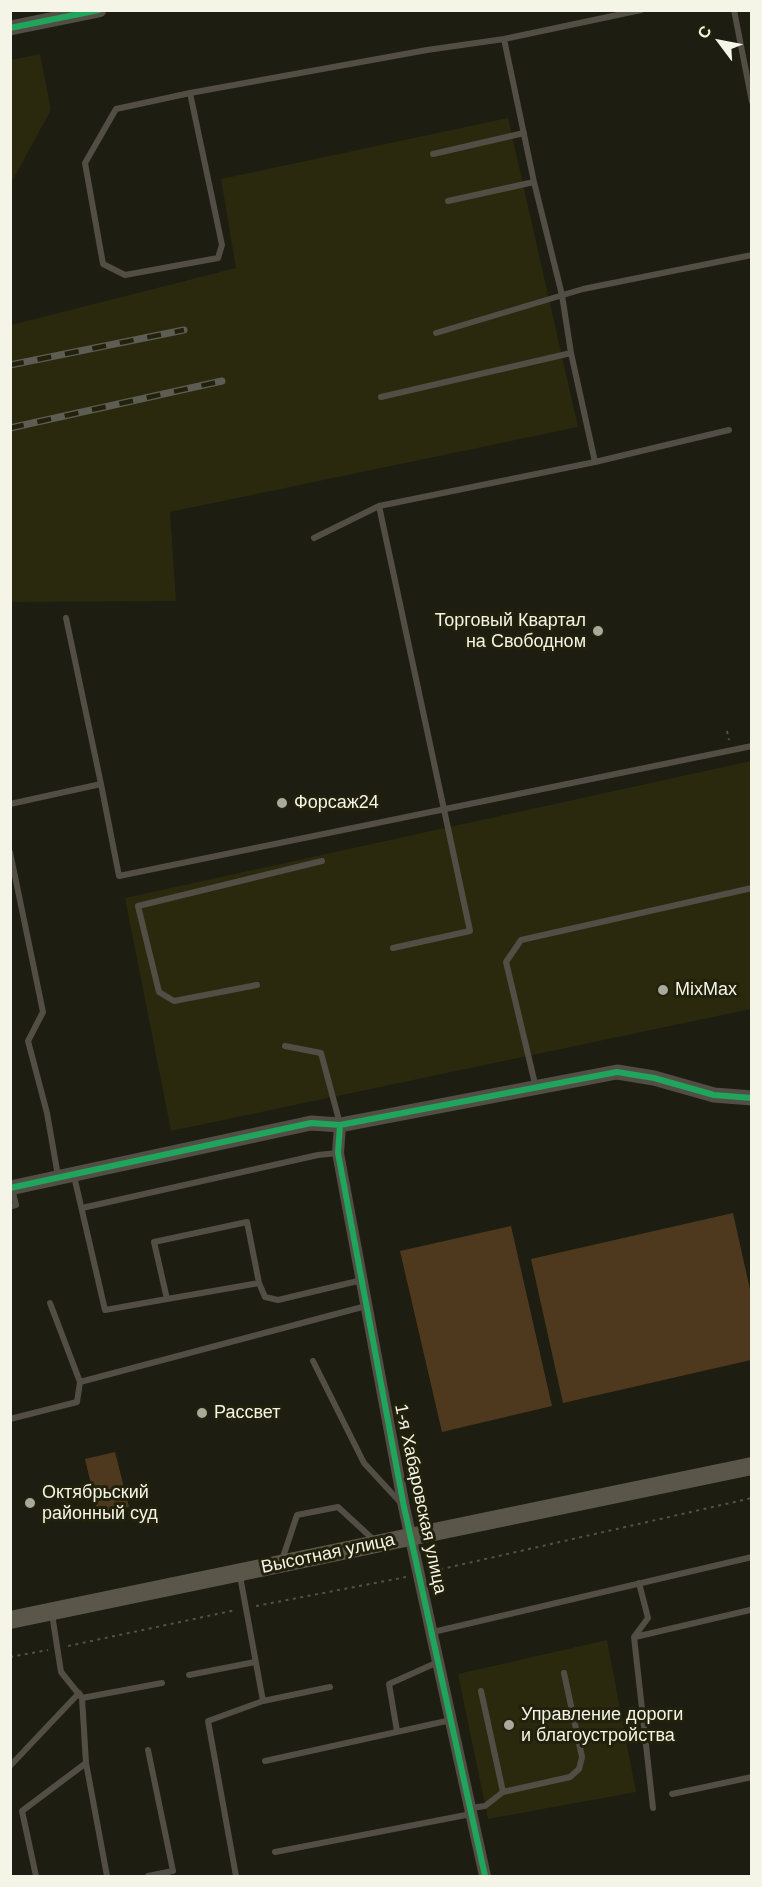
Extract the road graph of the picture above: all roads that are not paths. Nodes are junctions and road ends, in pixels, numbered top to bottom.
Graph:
1 (99, 10) edge
2 (641, 10) edge
3 (734, 10) edge
4 (83, 12) edge
5 (10, 28) edge
6 (504, 39) junction
7 (190, 93) junction
8 (752, 102) edge
9 (524, 133) junction
10 (433, 154) dead end
11 (534, 182) junction
12 (448, 201) dead end
13 (752, 255) edge
14 (562, 295) junction
15 (436, 333) dead end
16 (571, 353) junction
17 (381, 397) dead end
18 (729, 429) dead end
19 (595, 462) junction
20 (379, 506) junction
21 (314, 538) dead end
22 (66, 618) dead end
23 (752, 746) edge
24 (101, 784) junction
25 (10, 804) edge
26 (445, 809) junction
27 (10, 852) edge
28 (322, 861) dead end
29 (752, 888) edge
30 (393, 948) dead end
31 (257, 985) dead end
32 (285, 1046) dead end
33 (536, 1089) junction
34 (752, 1098) edge
35 (340, 1125) junction
36 (338, 1153) junction
37 (66, 1175) junction
38 (11, 1188) edge
39 (10, 1207) edge
40 (82, 1208) junction
41 (362, 1279) junction
42 (259, 1283) junction
43 (166, 1299) junction
44 (50, 1303) dead end
45 (366, 1306) junction
46 (313, 1361) dead end
47 (81, 1382) junction
48 (10, 1419) edge
49 (752, 1466) edge
50 (411, 1505) junction
51 (412, 1537) junction
52 (378, 1543) junction
53 (752, 1557) edge
54 (280, 1564) junction
55 (239, 1572) junction
56 (639, 1583) junction
57 (750, 1610) dead end
58 (52, 1611) junction
59 (10, 1620) edge
60 (432, 1632) junction
61 (634, 1637) junction
62 (439, 1661) junction
63 (255, 1662) junction
64 (564, 1673) dead end
65 (189, 1675) dead end
66 (162, 1683) dead end
67 (330, 1687) dead end
68 (481, 1692) dead end
69 (80, 1696) junction
70 (263, 1701) junction
71 (452, 1720) junction
72 (397, 1731) junction
73 (148, 1750) dead end
74 (264, 1761) dead end
75 (86, 1762) junction
76 (10, 1766) edge
77 (752, 1777) edge
78 (503, 1792) junction
79 (672, 1794) dead end
80 (653, 1808) dead end
81 (471, 1811) junction
82 (275, 1852) dead end
83 (36, 1876) edge
84 (107, 1876) edge
85 (148, 1876) edge
86 (236, 1876) edge
87 (485, 1876) edge

1 - 4 street
2 - 6 lane
3 - 8 lane
4 - 5 street
6 - 7 lane
6 - 9 lane
7 - 7 lane
9 - 10 lane
9 - 11 lane
11 - 12 lane
11 - 14 lane
13 - 14 lane
14 - 15 lane
14 - 16 lane
16 - 17 lane
16 - 19 lane
18 - 19 lane
19 - 20 lane
20 - 21 lane
20 - 26 lane
22 - 24 lane
23 - 26 lane
24 - 25 lane
24 - 26 lane
26 - 30 lane
27 - 37 lane
28 - 31 lane
29 - 33 lane
32 - 35 lane
33 - 34 street
33 - 35 street
35 - 36 street, 1-я Хабаровская улица
35 - 37 street
36 - 40 lane
36 - 41 street, 1-я Хабаровская улица
37 - 38 street
37 - 40 lane
38 - 39 lane
40 - 43 lane
41 - 42 lane
41 - 45 street, 1-я Хабаровская улица
42 - 43 lane
42 - 43 lane
44 - 47 lane
45 - 47 lane
45 - 50 street, 1-я Хабаровская улица
46 - 50 lane
47 - 48 lane
49 - 51 main road, Высотная улица
50 - 51 street, 1-я Хабаровская улица
51 - 52 main road, Высотная улица
51 - 60 street, 1-я Хабаровская улица
52 - 54 main road, Высотная улица
52 - 54 lane
53 - 56 lane
54 - 55 main road, Высотная улица
55 - 58 main road, Высотная улица
55 - 63 lane
56 - 60 lane
56 - 61 lane
57 - 61 lane
58 - 59 main road, Высотная улица
58 - 69 lane
60 - 62 street, 1-я Хабаровская улица
61 - 80 lane
62 - 71 street, 1-я Хабаровская улица
62 - 72 lane
63 - 65 lane
63 - 70 lane
64 - 78 lane
66 - 69 lane
67 - 70 lane
68 - 78 lane
69 - 75 lane
69 - 76 lane
70 - 86 lane
71 - 72 lane
71 - 81 street, 1-я Хабаровская улица
72 - 74 lane
73 - 85 lane
75 - 83 lane
75 - 84 lane
77 - 79 lane
78 - 81 lane
81 - 82 lane
81 - 87 street, 1-я Хабаровская улица

